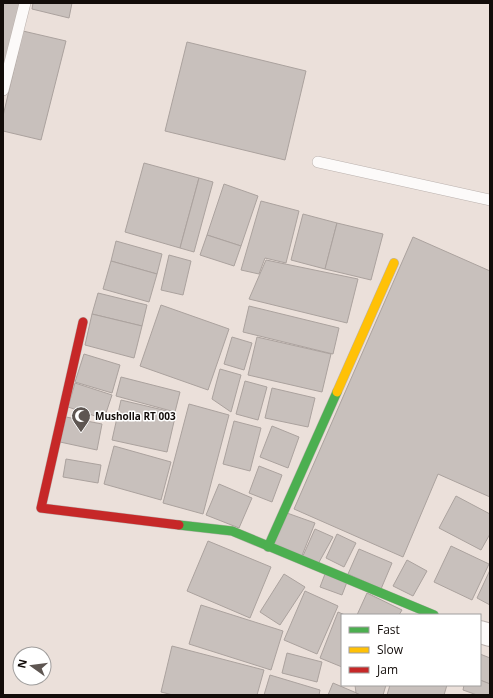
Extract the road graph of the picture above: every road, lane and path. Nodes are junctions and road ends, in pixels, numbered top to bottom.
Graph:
1 (25, 3) edge
2 (3, 90) edge
3 (318, 162) dead end
4 (490, 200) edge
5 (394, 263) dead end
6 (83, 322) dead end
7 (268, 547) junction
8 (432, 614) edge

1 - 2 lane
3 - 4 lane
5 - 7 street
6 - 7 street
7 - 8 street

